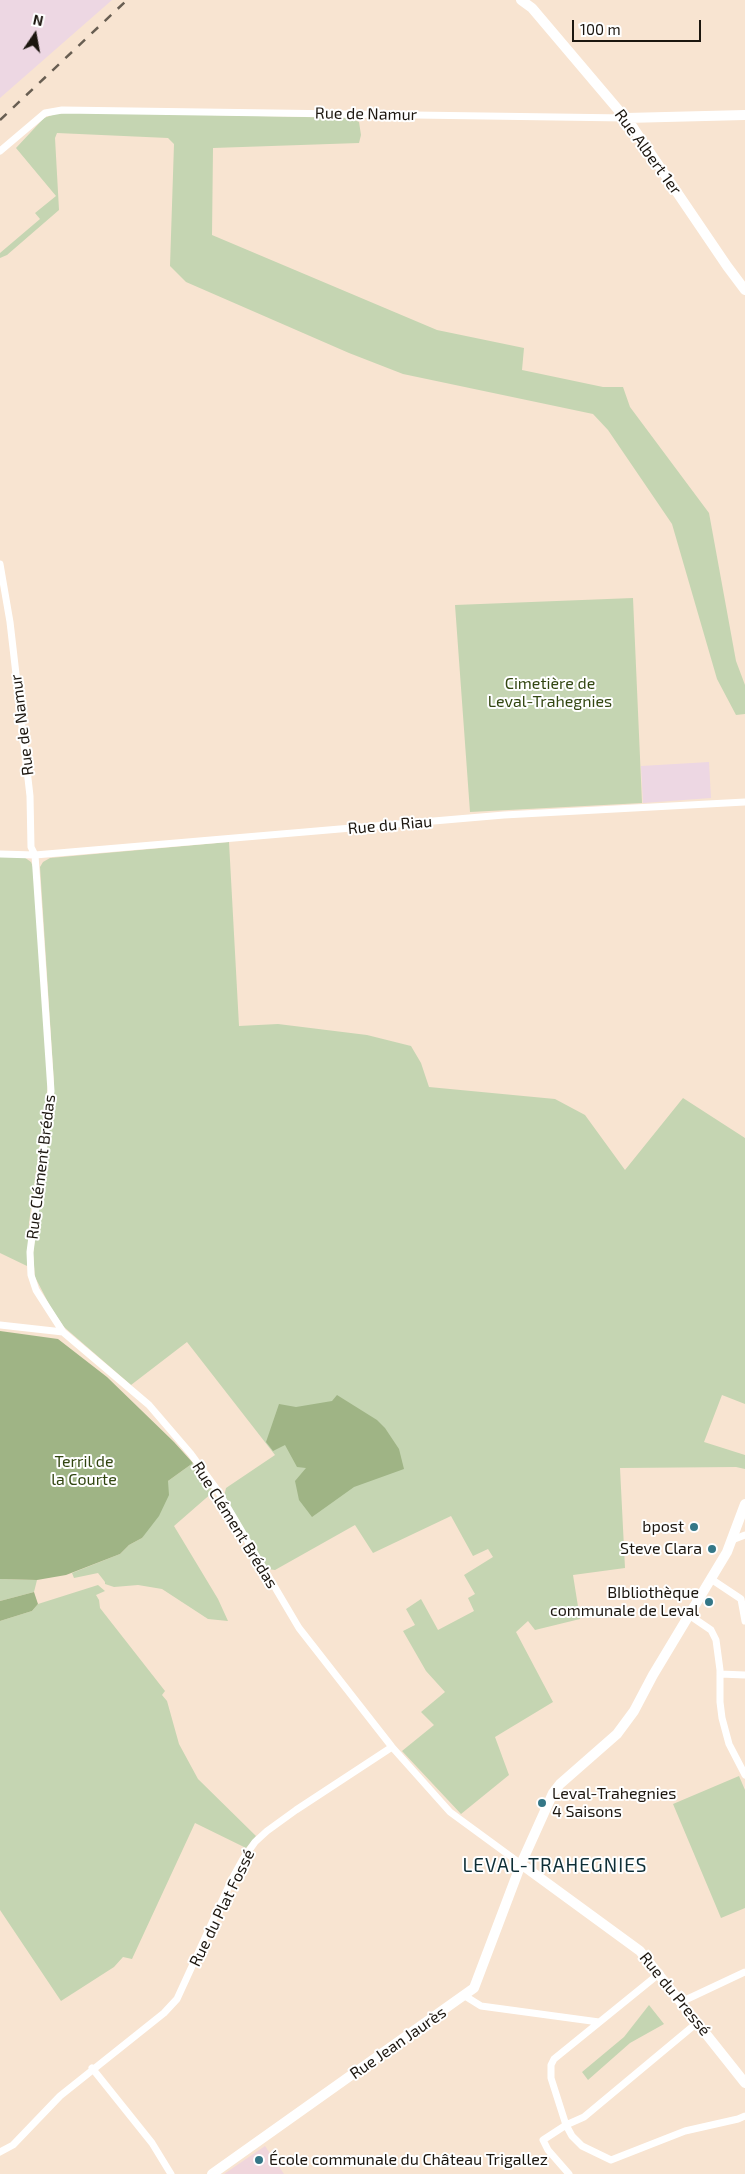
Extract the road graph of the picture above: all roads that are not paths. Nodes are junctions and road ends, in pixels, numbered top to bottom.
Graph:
1 (521, 0) edge
2 (745, 115) edge
3 (626, 118) junction
4 (0, 150) edge
5 (745, 290) edge
6 (0, 564) edge
7 (745, 802) edge
8 (0, 854) edge
9 (35, 855) junction
10 (0, 1325) edge
11 (63, 1332) junction
12 (745, 1504) edge
13 (745, 1536) edge
14 (732, 1540) junction
15 (711, 1579) junction
16 (689, 1614) junction
17 (745, 1621) edge
18 (720, 1674) junction
19 (745, 1675) edge
20 (392, 1747) junction
21 (745, 1775) edge
22 (521, 1864) junction
23 (745, 1972) edge
24 (660, 1973) junction
25 (465, 1996) junction
26 (681, 2002) junction
27 (599, 2022) junction
28 (698, 2022) junction
29 (92, 2068) junction
30 (745, 2083) edge
31 (745, 2116) edge
32 (566, 2125) junction
33 (0, 2152) edge
34 (171, 2174) edge
35 (212, 2174) edge
36 (569, 2174) edge

1 - 3 street, Rue Albert 1er
2 - 3 street, Rue de Namur
3 - 4 street, Rue de Namur
3 - 5 street, Rue Albert 1er
6 - 9 street, Rue de Namur
7 - 9 street, Rue du Riau
8 - 9 street, Rue du Riau
9 - 11 street, Rue Clément Brédas
10 - 11 street
11 - 20 street, Rue Clément Brédas
12 - 14 street, Rue Jean Jaurès
13 - 14 street
14 - 15 street, Rue Jean Jaurès
15 - 16 street, Rue Jean Jaurès
15 - 17 street
16 - 18 street
16 - 22 street, Rue Jean Jaurès
18 - 19 street
18 - 21 street
20 - 22 street, Rue Clément Brédas
20 - 29 street, Rue du Plat Fossé
22 - 24 street, Rue du Pressé
22 - 25 street, Rue Jean Jaurès
23 - 26 street
24 - 26 street, Rue du Pressé
24 - 27 street
25 - 27 street
25 - 35 street, Rue Jean Jaurès
26 - 28 street, Rue du Pressé
27 - 32 street
28 - 30 street, Rue du Pressé
28 - 32 street
29 - 33 street, Rue du Plat Fossé
29 - 34 street
31 - 32 street
32 - 36 street

